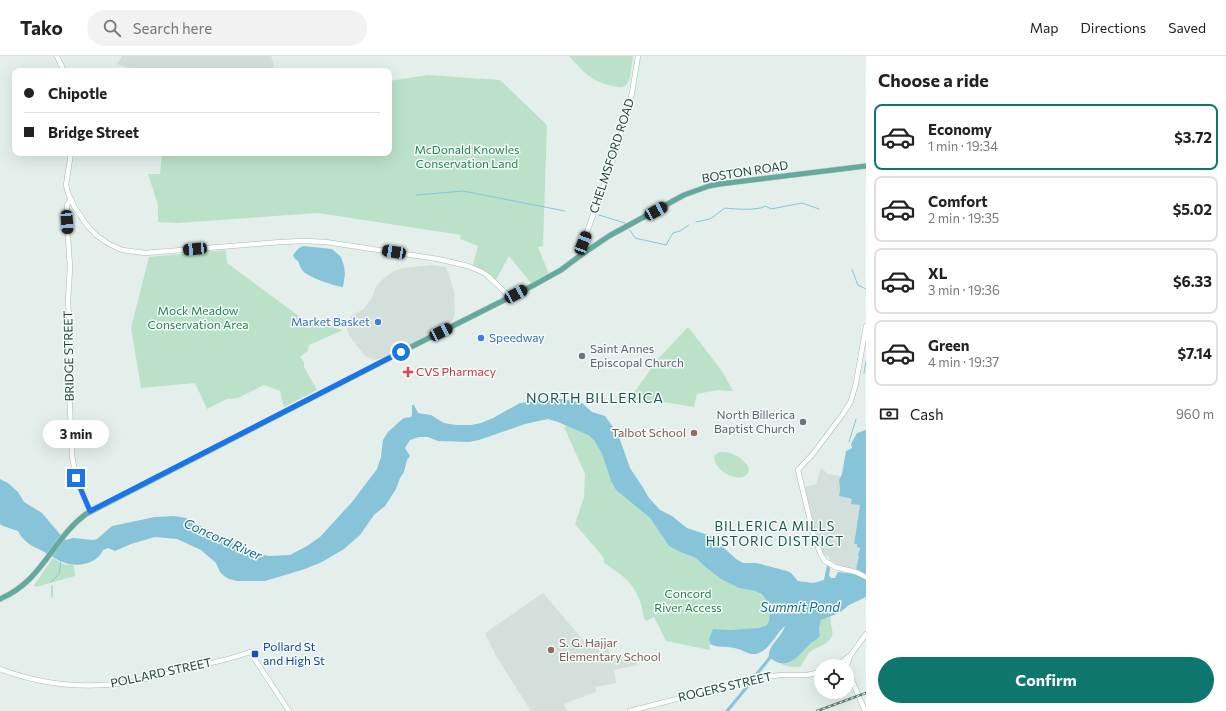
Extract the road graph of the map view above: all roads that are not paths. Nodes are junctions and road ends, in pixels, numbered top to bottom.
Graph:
1 (57, 56) edge
2 (638, 56) edge
3 (63, 68) edge
4 (71, 156) edge
5 (866, 166) edge
6 (70, 199) junction
7 (581, 255) junction
8 (510, 297) junction
9 (866, 326) edge
10 (90, 511) junction
11 (866, 577) edge
12 (0, 599) edge
13 (866, 634) edge
14 (850, 656) junction
15 (846, 659) edge
16 (849, 659) edge
17 (0, 669) edge
18 (814, 674) edge
19 (854, 685) edge
20 (289, 711) edge
21 (630, 711) edge
22 (865, 711) edge

1 - 3 main road
2 - 7 main road, CHELMSFORD ROAD
4 - 6 main road
5 - 7 main road, BOSTON ROAD
6 - 8 main road
6 - 10 main road, BRIDGE STREET
7 - 8 main road, BOSTON ROAD
8 - 10 main road, BOSTON ROAD
9 - 11 main road
10 - 12 main road, BOSTON ROAD
13 - 14 main road
14 - 15 main road
14 - 16 main road
17 - 20 main road, POLLARD STREET
18 - 21 main road, ROGERS STREET
19 - 22 main road

